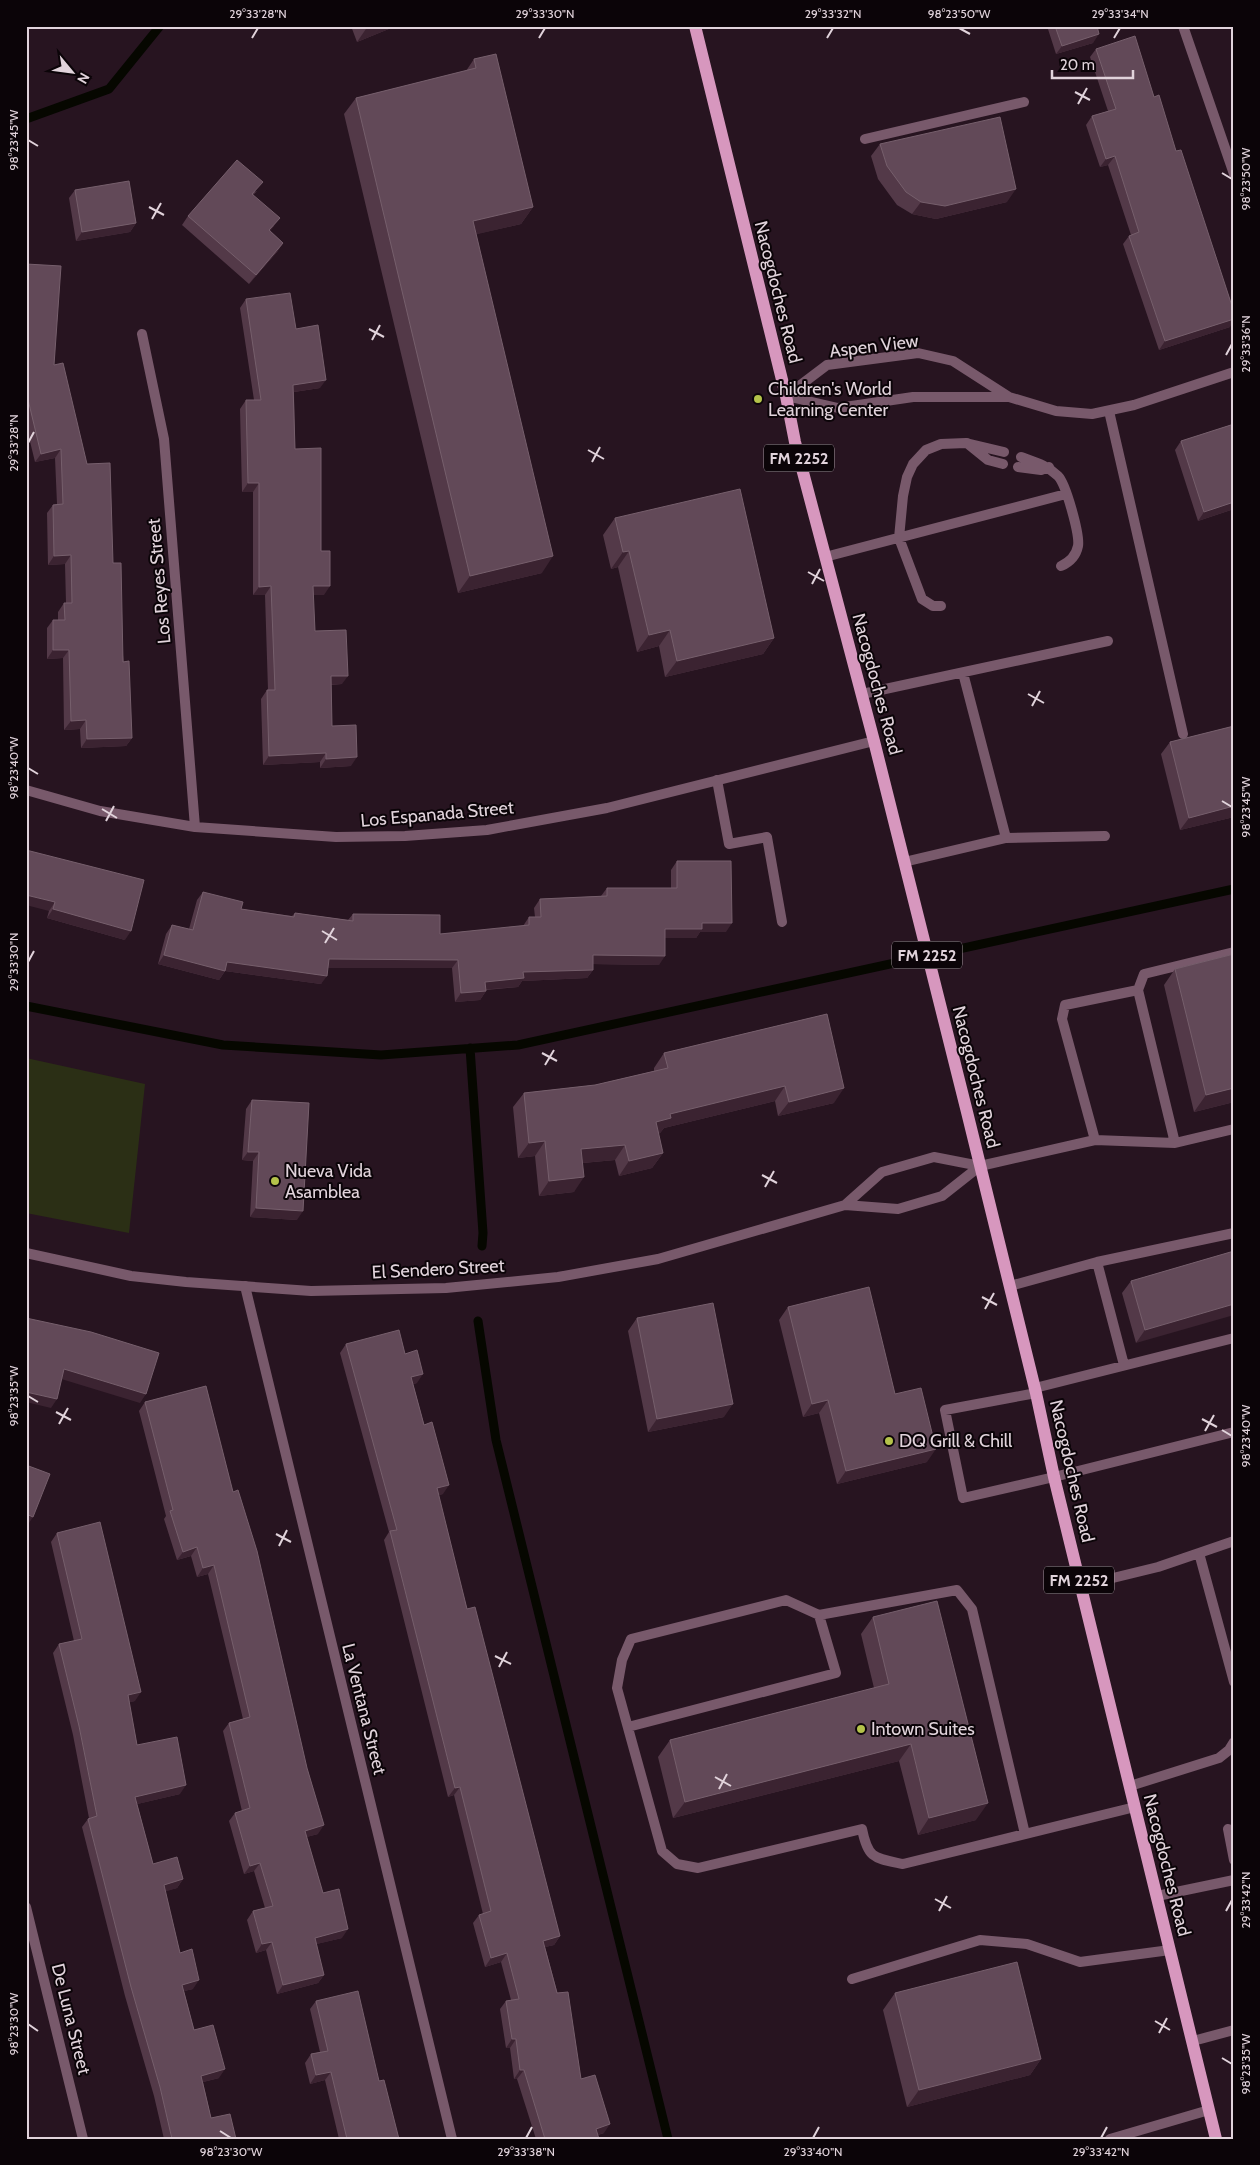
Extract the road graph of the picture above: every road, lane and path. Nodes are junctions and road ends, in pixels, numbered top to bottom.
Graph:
1 (695, 26) edge
2 (1183, 26) edge
3 (1024, 102) dead end
4 (865, 139) dead end
5 (1234, 174) edge
6 (142, 334) dead end
7 (1234, 372) edge
8 (786, 396) junction
9 (1009, 397) junction
10 (1109, 410) junction
11 (966, 443) junction
12 (1004, 452) dead end
13 (1019, 462) dead end
14 (1003, 464) dead end
15 (1066, 494) junction
16 (899, 538) junction
17 (825, 557) junction
18 (1061, 566) dead end
19 (940, 606) dead end
20 (1108, 641) dead end
21 (963, 673) junction
22 (862, 694) junction
23 (1184, 734) dead end
24 (874, 741) junction
25 (717, 780) junction
26 (26, 790) edge
27 (195, 827) junction
28 (1106, 836) dead end
29 (1006, 838) junction
30 (904, 862) junction
31 (782, 922) dead end
32 (1234, 952) edge
33 (1138, 990) junction
34 (1234, 1128) edge
35 (1095, 1140) junction
36 (1175, 1143) junction
37 (980, 1166) junction
38 (845, 1205) junction
39 (1234, 1232) edge
40 (26, 1253) edge
41 (1098, 1262) junction
42 (245, 1286) junction
43 (1010, 1286) junction
44 (1234, 1338) edge
45 (1124, 1365) junction
46 (1036, 1390) junction
47 (1234, 1432) edge
48 (1054, 1477) junction
49 (1234, 1541) edge
50 (1199, 1553) junction
51 (1080, 1586) junction
52 (819, 1615) junction
53 (1234, 1682) edge
54 (628, 1727) junction
55 (1234, 1742) edge
56 (1130, 1786) junction
57 (1135, 1807) junction
58 (1228, 1828) dead end
59 (1024, 1834) junction
60 (1234, 1860) edge
61 (1234, 1880) edge
62 (1157, 1896) junction
63 (26, 1907) edge
64 (1170, 1950) junction
65 (852, 1979) dead end
66 (1234, 2030) edge
67 (1192, 2041) junction
68 (1209, 2110) junction
69 (83, 2139) edge
70 (452, 2139) edge
71 (1110, 2139) edge
72 (1216, 2139) edge

1 - 8 main road, Nacogdoches Road / FM 2252
2 - 5 street
3 - 4 street
6 - 27 street, Los Reyes Street
7 - 10 street, Aspen View
8 - 9 street, Aspen View
8 - 9 street, Aspen View
8 - 17 main road, Nacogdoches Road / FM 2252
9 - 10 street, Aspen View
10 - 23 street
11 - 12 street
11 - 14 street
11 - 16 street
13 - 15 street
15 - 16 street
15 - 18 street
16 - 17 street
16 - 19 street
17 - 22 main road, Nacogdoches Road / FM 2252
20 - 21 street
21 - 22 street
21 - 29 street
22 - 24 main road, Nacogdoches Road / FM 2252
24 - 25 street, Los Espanada Street
24 - 30 main road, Nacogdoches Road / FM 2252
25 - 27 street, Los Espanada Street
25 - 31 street
26 - 27 street, Los Espanada Street
28 - 29 street
29 - 30 street
30 - 37 main road, Nacogdoches Road / FM 2252
32 - 33 street
33 - 35 street
33 - 36 street
34 - 36 street
35 - 36 street
35 - 37 street
37 - 38 street, El Sendero Street
37 - 38 street, El Sendero Street
37 - 43 main road, Nacogdoches Road / FM 2252
38 - 42 street, El Sendero Street
39 - 41 street
40 - 42 street, El Sendero Street
41 - 43 street
41 - 45 street
42 - 70 street, La Ventana Street
43 - 46 main road, Nacogdoches Road / FM 2252
44 - 45 street
45 - 46 street
46 - 48 main road, Nacogdoches Road / FM 2252
46 - 48 street
47 - 48 street
48 - 51 main road, Nacogdoches Road / FM 2252
49 - 50 street
50 - 51 street
50 - 53 street
51 - 56 main road, Nacogdoches Road / FM 2252
52 - 54 street
52 - 54 street
52 - 59 street
54 - 59 street
55 - 56 street
56 - 57 main road, Nacogdoches Road / FM 2252
57 - 59 street
57 - 62 main road, Nacogdoches Road / FM 2252
58 - 60 street
61 - 62 street
62 - 64 main road, Nacogdoches Road / FM 2252
63 - 69 street, De Luna Street
64 - 65 street
64 - 67 main road, Nacogdoches Road / FM 2252
66 - 67 street
67 - 68 main road, Nacogdoches Road / FM 2252
68 - 71 street
68 - 72 main road, Nacogdoches Road / FM 2252

